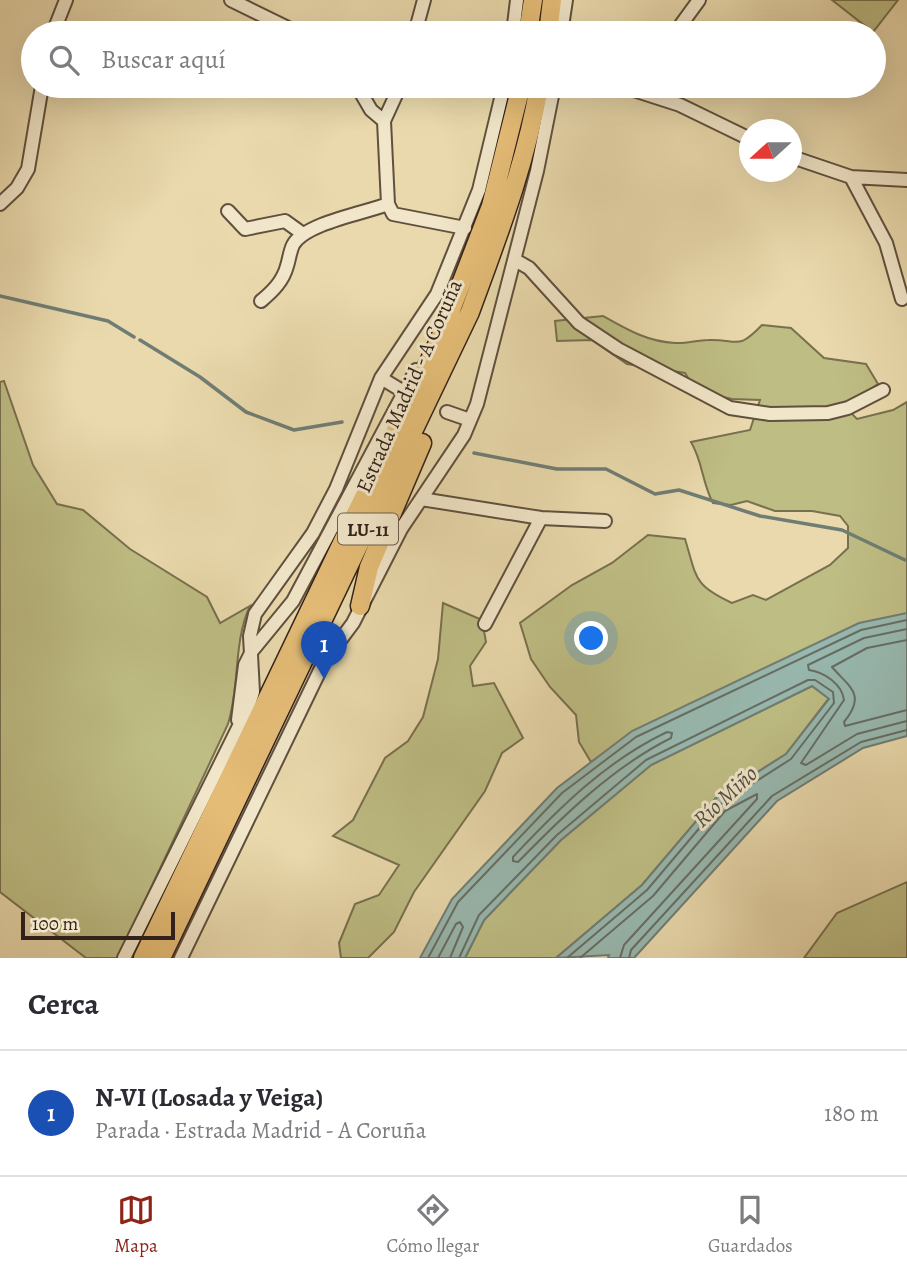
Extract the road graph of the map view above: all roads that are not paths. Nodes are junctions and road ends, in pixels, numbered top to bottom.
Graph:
1 (66, 0) edge
2 (231, 0) edge
3 (424, 0) edge
4 (517, 0) edge
5 (533, 0) edge
6 (552, 0) edge
7 (566, 0) edge
8 (699, 0) edge
9 (58, 21) edge
10 (274, 21) edge
11 (418, 21) edge
12 (514, 21) edge
13 (530, 21) edge
14 (549, 21) edge
15 (563, 21) edge
16 (684, 21) edge
17 (40, 98) edge
18 (364, 98) edge
19 (395, 98) edge
20 (501, 98) edge
21 (517, 98) edge
22 (537, 98) edge
23 (551, 98) edge
24 (662, 98) edge
25 (384, 121) junction
26 (739, 134) edge
27 (526, 145) junction
28 (802, 160) edge
29 (851, 177) junction
30 (907, 180) edge
31 (0, 204) edge
32 (388, 204) junction
33 (228, 211) dead end
34 (285, 221) junction
35 (465, 228) junction
36 (303, 234) junction
37 (293, 244) junction
38 (475, 246) junction
39 (515, 260) junction
40 (902, 299) dead end
41 (261, 301) dead end
42 (381, 379) junction
43 (398, 389) dead end
44 (883, 390) dead end
45 (447, 412) dead end
46 (470, 420) junction
47 (421, 499) junction
48 (541, 518) junction
49 (606, 521) dead end
50 (360, 606) junction
51 (485, 624) dead end
52 (252, 650) junction
53 (124, 958) edge
54 (143, 958) edge
55 (161, 958) edge
56 (181, 958) edge

1 - 9 street
2 - 10 street
3 - 11 street
4 - 12 street
5 - 13 highway
6 - 14 highway
7 - 15 street
8 - 16 street
17 - 31 street
18 - 25 street
19 - 25 street
20 - 35 street
21 - 38 highway, Estrada Madrid - A Coruña / LU-11
22 - 27 highway, Estrada Madrid - A Coruña / LU-11
23 - 39 street
24 - 26 street
25 - 32 street
27 - 50 highway
27 - 55 highway, Estrada Madrid - A Coruña / LU-11
28 - 29 street
29 - 30 street
29 - 40 street
32 - 35 street
32 - 36 street
33 - 34 street
34 - 36 street
34 - 37 street
35 - 42 street
36 - 37 street
37 - 41 street
38 - 52 street
38 - 54 highway, Estrada Madrid - A Coruña / LU-11
39 - 44 street
39 - 46 street
42 - 43 street
42 - 52 street
45 - 46 street
46 - 47 street
47 - 48 street
47 - 50 street
48 - 49 street
48 - 51 street
50 - 56 street
52 - 53 street

